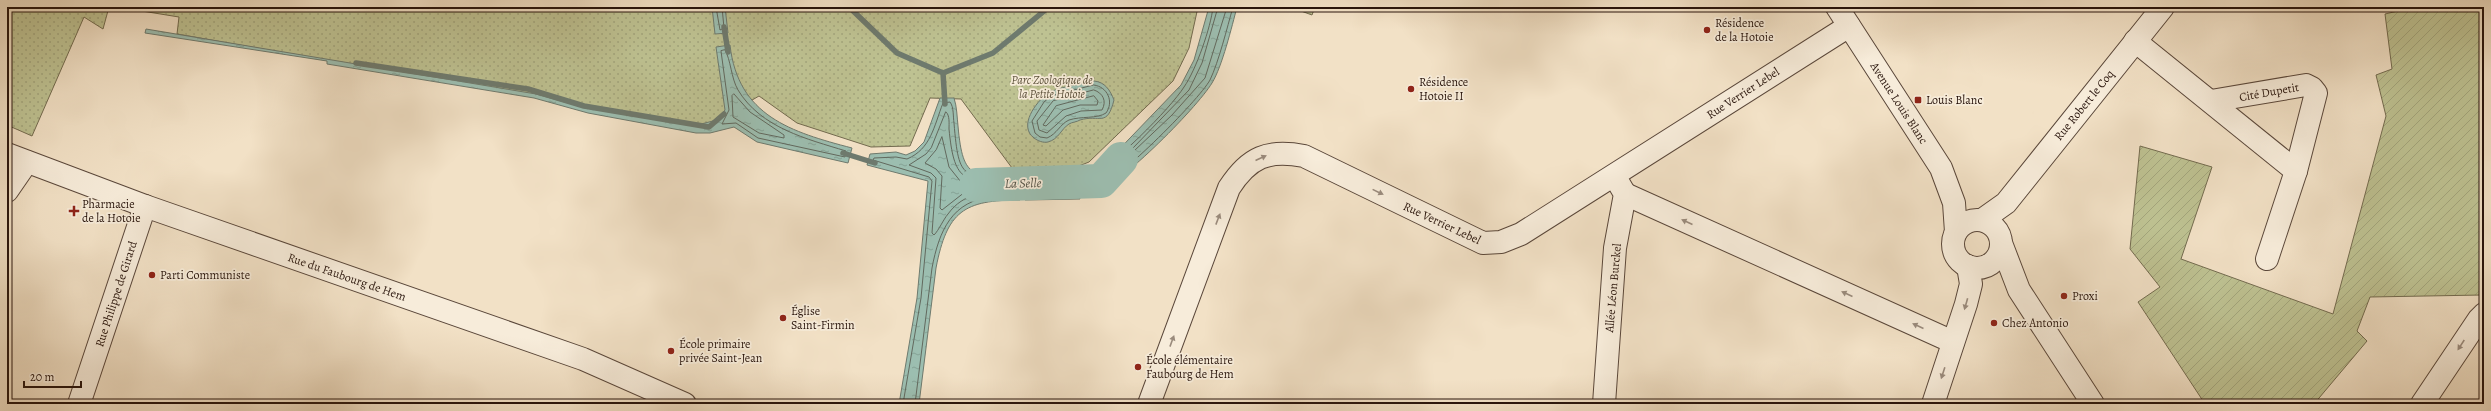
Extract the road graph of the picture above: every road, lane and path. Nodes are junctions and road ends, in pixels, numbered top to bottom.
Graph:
1 (1837, 7) edge
2 (2163, 7) edge
3 (1849, 26) junction
4 (2135, 41) junction
5 (2211, 101) junction
6 (7, 154) edge
7 (27, 162) junction
8 (2296, 170) junction
9 (1620, 185) junction
10 (7, 191) edge
11 (145, 206) junction
12 (1982, 229) junction
13 (2267, 259) dead end
14 (1976, 266) junction
15 (2019, 290) junction
16 (2484, 314) edge
17 (1953, 342) junction
18 (79, 404) edge
19 (685, 404) edge
20 (1149, 404) edge
21 (1604, 404) edge
22 (1933, 404) edge
23 (2093, 404) edge
24 (2422, 404) edge

1 - 3 street, Avenue Louis Blanc
2 - 4 street, Rue Robert le Coq
3 - 9 street, Rue Verrier Lebel
3 - 12 street, Avenue Louis Blanc
4 - 5 street, Cité Dupetit
4 - 12 street, Rue Robert le Coq
5 - 8 street, Cité Dupetit
5 - 8 street, Cité Dupetit
6 - 7 street, Rue du Faubourg de Hem
7 - 10 street
7 - 11 street, Rue du Faubourg de Hem
8 - 13 street, Cité Dupetit
17 -> 9 street
20 -> 9 street, Rue Verrier Lebel
9 - 21 street, Allée Léon Burckel
11 - 18 street, Rue Philippe de Girard
11 - 19 street, Rue du Faubourg de Hem
12 - 14 street
12 - 14 street, Avenue Louis Blanc
12 - 15 street, Avenue Louis Blanc
14 - 15 street, Avenue Louis Blanc
14 -> 17 street
15 - 23 street, Avenue Louis Blanc
16 -> 24 street
17 -> 22 street

